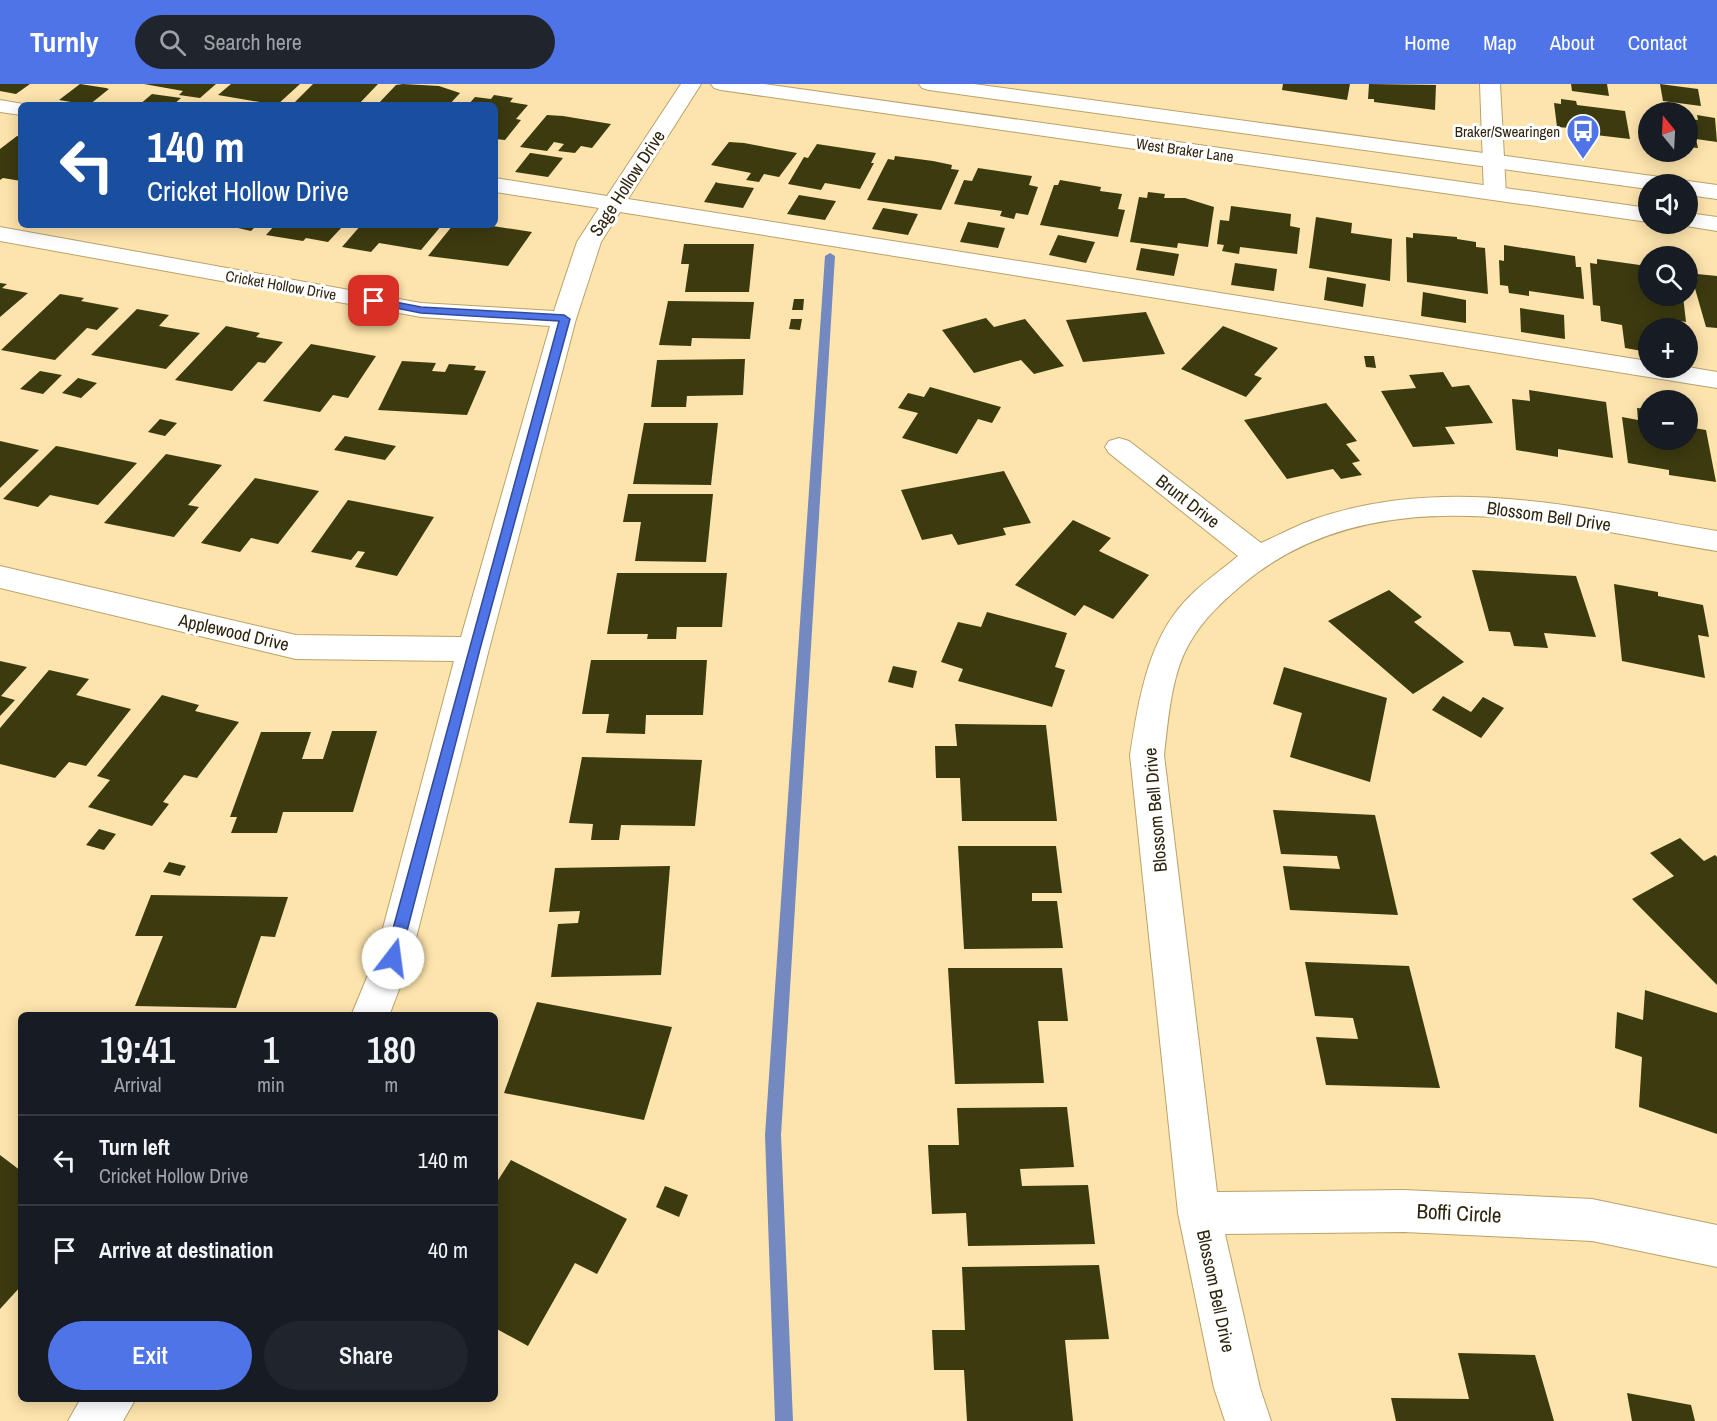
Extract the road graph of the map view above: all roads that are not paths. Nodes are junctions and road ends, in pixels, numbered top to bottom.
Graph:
1 (691, 84) edge
2 (721, 84) edge
3 (929, 84) edge
4 (1490, 84) edge
5 (0, 106) edge
6 (18, 109) edge
7 (1494, 162) junction
8 (1638, 181) edge
9 (498, 185) edge
10 (1698, 189) edge
11 (1717, 192) edge
12 (1495, 194) junction
13 (612, 204) junction
14 (1638, 214) edge
15 (1698, 221) edge
16 (1717, 224) edge
17 (0, 234) edge
18 (564, 319) junction
19 (1717, 380) edge
20 (1119, 447) dead end
21 (1717, 541) edge
22 (1258, 556) junction
23 (0, 578) edge
24 (473, 649) junction
25 (372, 1012) edge
26 (1199, 1213) junction
27 (1717, 1246) edge
28 (110, 1402) edge
29 (92, 1421) edge
30 (1248, 1421) edge

1 - 13 street, Sage Hollow Drive
2 - 12 street, West Braker Lane
3 - 7 street, West Braker Lane
4 - 7 street
5 - 6 street
7 - 8 street, West Braker Lane
7 - 12 street
9 - 13 street
10 - 11 street
12 - 14 street, West Braker Lane
13 - 18 street, Sage Hollow Drive
13 - 19 street
15 - 16 street
17 - 18 street, Cricket Hollow Drive
18 - 24 street, Sage Hollow Drive
20 - 22 street, Brunt Drive
21 - 22 street, Blossom Bell Drive
22 - 26 street, Blossom Bell Drive
23 - 24 street, Applewood Drive
24 - 25 street, Sage Hollow Drive
26 - 27 street, Boffi Circle
26 - 30 street, Blossom Bell Drive
28 - 29 street

